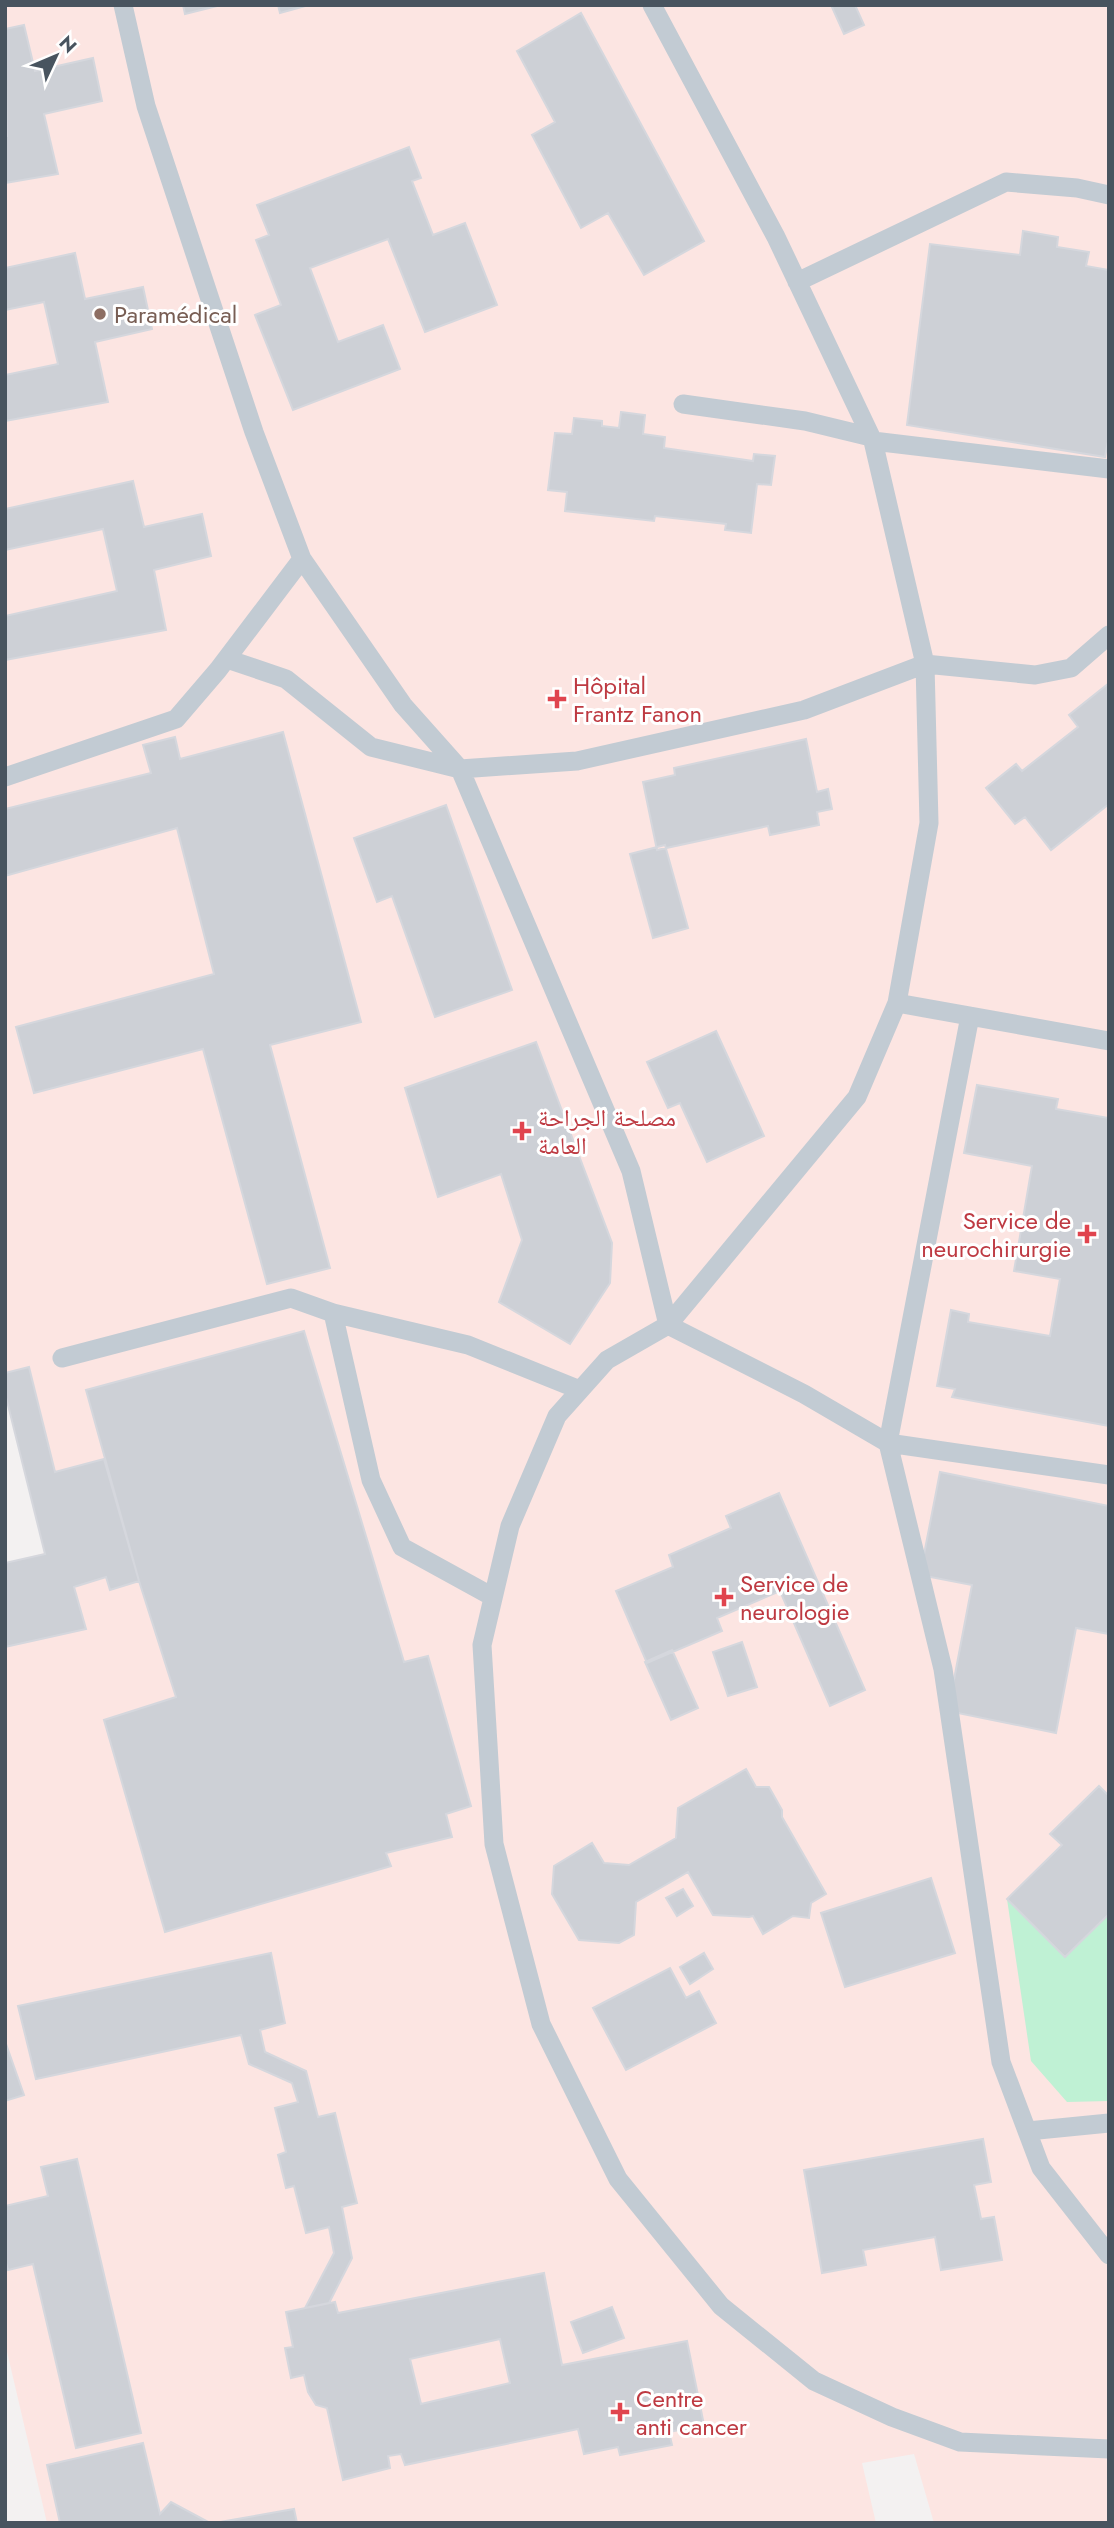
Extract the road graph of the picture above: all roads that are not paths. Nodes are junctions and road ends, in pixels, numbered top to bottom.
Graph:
1 (123, 5) edge
2 (652, 5) edge
3 (1109, 195) edge
4 (797, 282) junction
5 (683, 404) dead end
6 (872, 439) junction
7 (1109, 468) edge
8 (302, 559) junction
9 (1109, 635) edge
10 (227, 659) junction
11 (925, 664) junction
12 (460, 769) junction
13 (5, 777) edge
14 (897, 1003) junction
15 (970, 1016) junction
16 (1109, 1041) edge
17 (334, 1313) junction
18 (668, 1325) junction
19 (62, 1358) dead end
20 (580, 1390) junction
21 (888, 1443) junction
22 (1109, 1475) edge
23 (493, 1597) junction
24 (1109, 2123) edge
25 (1028, 2132) junction
26 (1109, 2255) edge
27 (1109, 2449) edge

1 - 8 lane
2 - 4 lane
3 - 4 lane
4 - 6 lane
5 - 6 lane
6 - 7 lane
6 - 11 lane
8 - 10 lane
8 - 12 lane
9 - 11 lane
10 - 12 lane
10 - 13 lane
11 - 12 lane
11 - 14 lane
12 - 18 lane
14 - 15 lane
14 - 18 lane
15 - 16 lane
15 - 21 lane
17 - 19 lane
17 - 20 lane
17 - 23 lane
18 - 20 lane
18 - 21 lane
20 - 23 lane
21 - 22 lane
21 - 25 lane
23 - 27 lane
24 - 25 lane
25 - 26 lane

